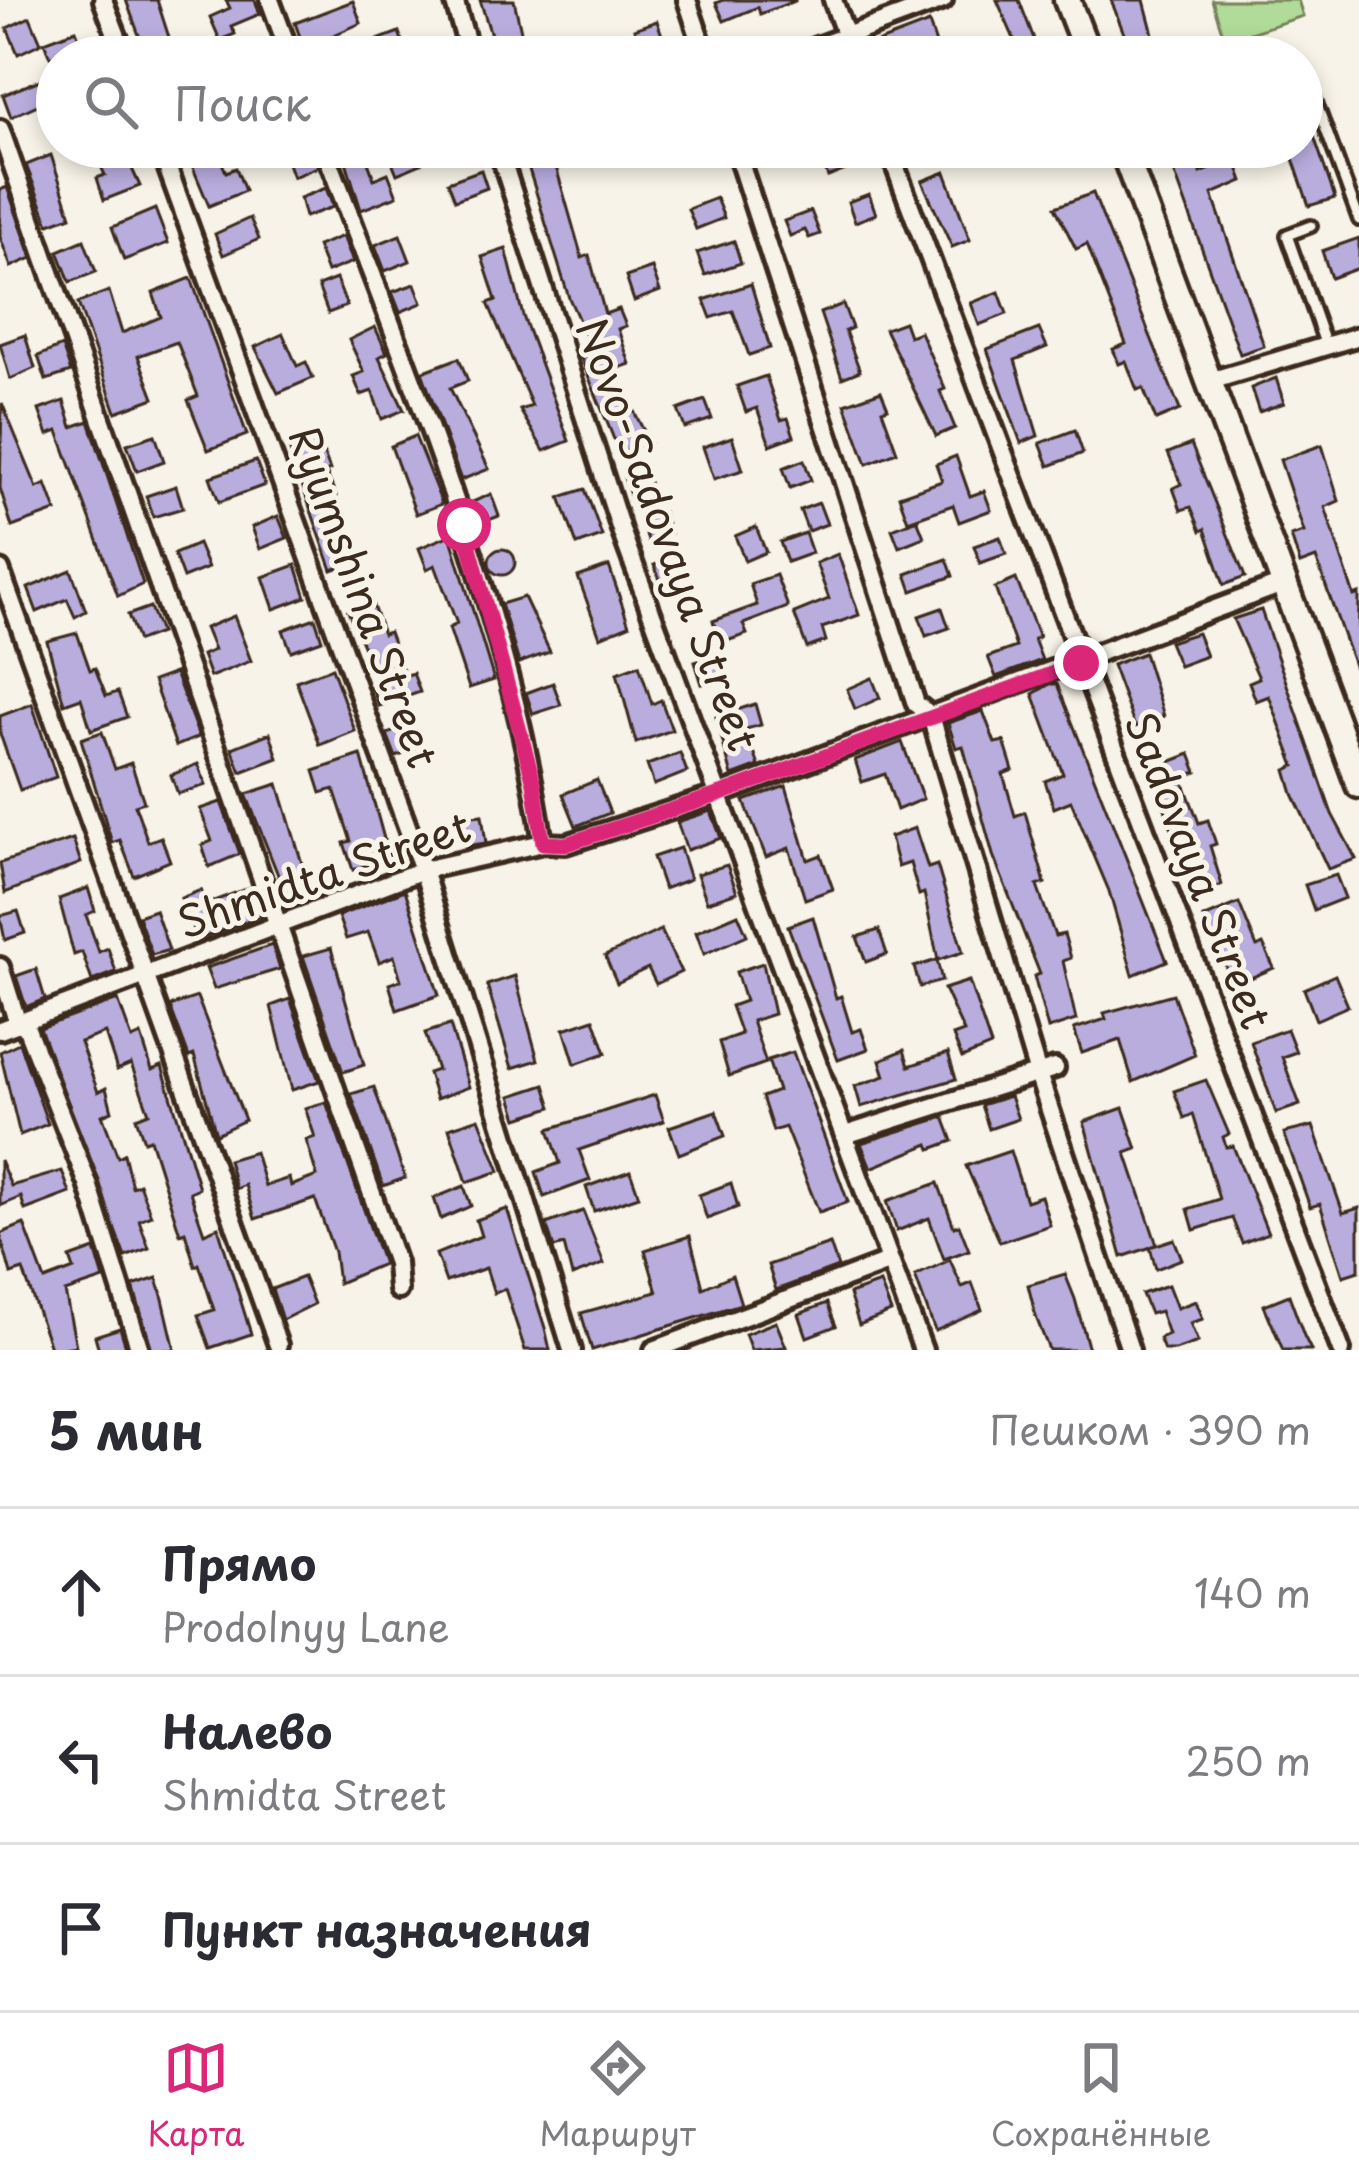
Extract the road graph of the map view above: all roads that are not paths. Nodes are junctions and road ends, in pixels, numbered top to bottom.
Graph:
1 (103, 0) edge
2 (270, 0) edge
3 (454, 0) edge
4 (687, 0) edge
5 (833, 0) edge
6 (943, 0) edge
7 (1067, 0) edge
8 (117, 36) edge
9 (283, 36) edge
10 (465, 36) edge
11 (699, 36) edge
12 (846, 36) edge
13 (852, 36) edge
14 (1081, 36) edge
15 (1323, 122) edge
16 (0, 129) edge
17 (168, 168) edge
18 (332, 168) edge
19 (505, 168) edge
20 (742, 168) edge
21 (896, 168) edge
22 (1130, 168) edge
23 (1359, 220) edge
24 (1311, 226) dead end
25 (1359, 336) edge
26 (1326, 346) junction
27 (1210, 381) junction
28 (0, 569) edge
29 (1285, 584) junction
30 (6, 604) edge
31 (1081, 663) junction
32 (931, 716) junction
33 (1359, 784) edge
34 (721, 794) junction
35 (543, 843) junction
36 (423, 870) junction
37 (278, 925) junction
38 (0, 968) edge
39 (144, 977) junction
40 (22, 1024) junction
41 (0, 1030) edge
42 (1047, 1071) junction
43 (845, 1135) junction
44 (888, 1262) junction
45 (398, 1290) dead end
46 (278, 1346) dead end
47 (140, 1350) edge
48 (572, 1350) edge
49 (654, 1350) edge
50 (923, 1350) edge
51 (1130, 1350) edge
52 (1340, 1350) edge

1 - 8 street
2 - 9 street
3 - 10 street
4 - 11 street
5 - 12 street
6 - 13 street
7 - 14 main road
15 - 23 lane
16 - 37 street
17 - 36 street, Ryumshina Street
18 - 35 street
19 - 34 street, Novo-Sadovaya Street
20 - 32 street
21 - 31 street, Sadovaya Street
22 - 27 main road
24 - 26 lane
25 - 26 street
26 - 27 street
27 - 29 main road
28 - 30 street
29 - 31 street, Shmidta Street
29 - 33 main road
30 - 39 street
31 - 32 street, Shmidta Street
31 - 52 street, Sadovaya Street
32 - 34 street, Shmidta Street
32 - 42 street
34 - 35 street, Shmidta Street
34 - 43 street, Novo-Sadovaya Street
35 - 36 street, Shmidta Street
36 - 37 street, Shmidta Street
36 - 48 street, Ryumshina Street
37 - 39 street, Shmidta Street
37 - 45 street
38 - 40 street
39 - 40 street, Shmidta Street
39 - 46 street
40 - 41 street, Shmidta Street
40 - 47 street
42 - 43 street
42 - 51 street
43 - 44 street, Novo-Sadovaya Street
44 - 49 street
44 - 50 street, Novo-Sadovaya Street

